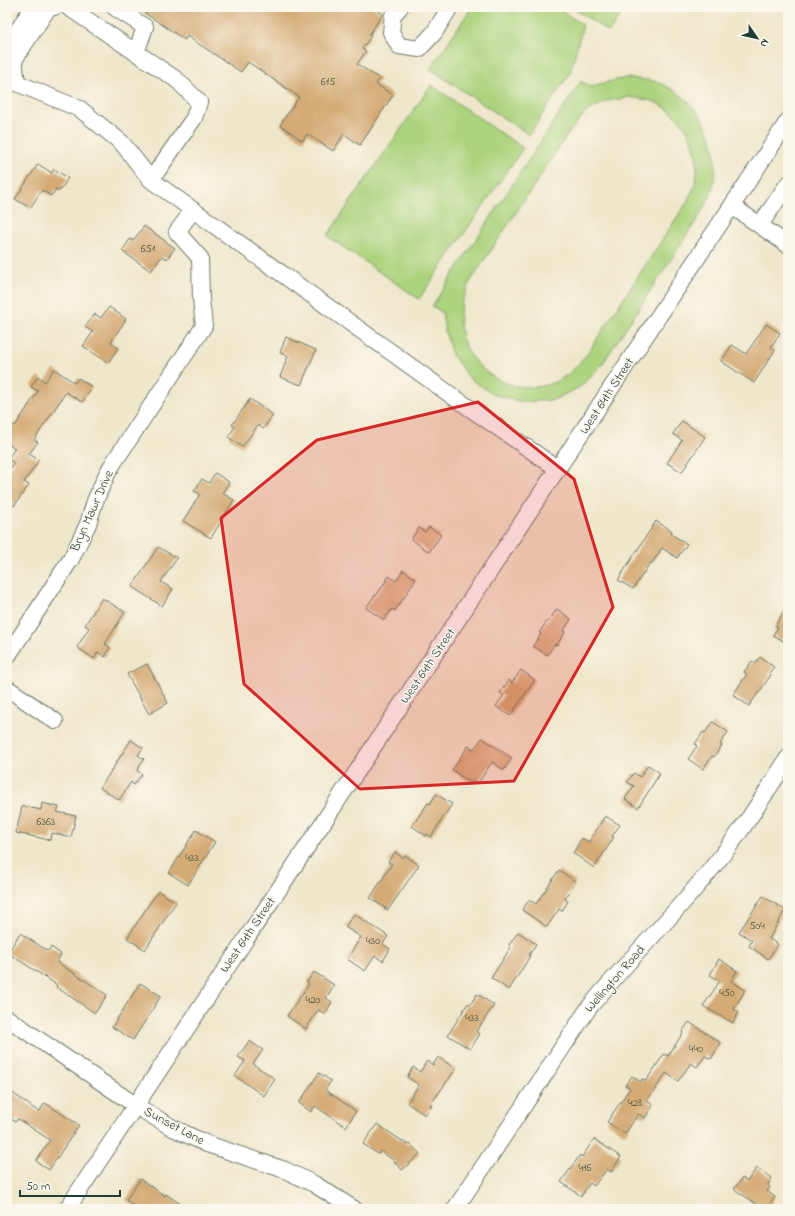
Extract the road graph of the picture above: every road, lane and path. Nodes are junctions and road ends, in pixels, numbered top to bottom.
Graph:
1 (33, 7) edge
2 (54, 7) edge
3 (68, 7) edge
4 (114, 7) edge
5 (400, 7) edge
6 (450, 7) edge
7 (7, 47) edge
8 (136, 53) junction
9 (12, 82) edge
10 (788, 121) edge
11 (151, 180) junction
12 (788, 184) edge
13 (732, 206) junction
14 (193, 210) junction
15 (760, 225) junction
16 (788, 245) edge
17 (558, 469) junction
18 (7, 657) edge
19 (7, 688) edge
20 (55, 721) dead end
21 (788, 758) edge
22 (7, 1018) edge
23 (136, 1105) junction
24 (67, 1209) edge
25 (354, 1209) edge
26 (455, 1209) edge

1 - 7 street
2 - 9 street
3 - 8 street
4 - 8 street
5 - 6 street
8 - 11 street
9 - 11 street
10 - 13 street, West 64th Street
11 - 14 street
12 - 15 street
13 - 15 street
13 - 17 street, West 64th Street
14 - 17 street
14 - 18 street, Bryn Mawr Drive
15 - 16 street
17 - 23 street, West 64th Street
19 - 20 street
21 - 26 street, Wellington Road
22 - 23 street, Sunset Lane
23 - 24 street, West 64th Street
23 - 25 street, Sunset Lane

